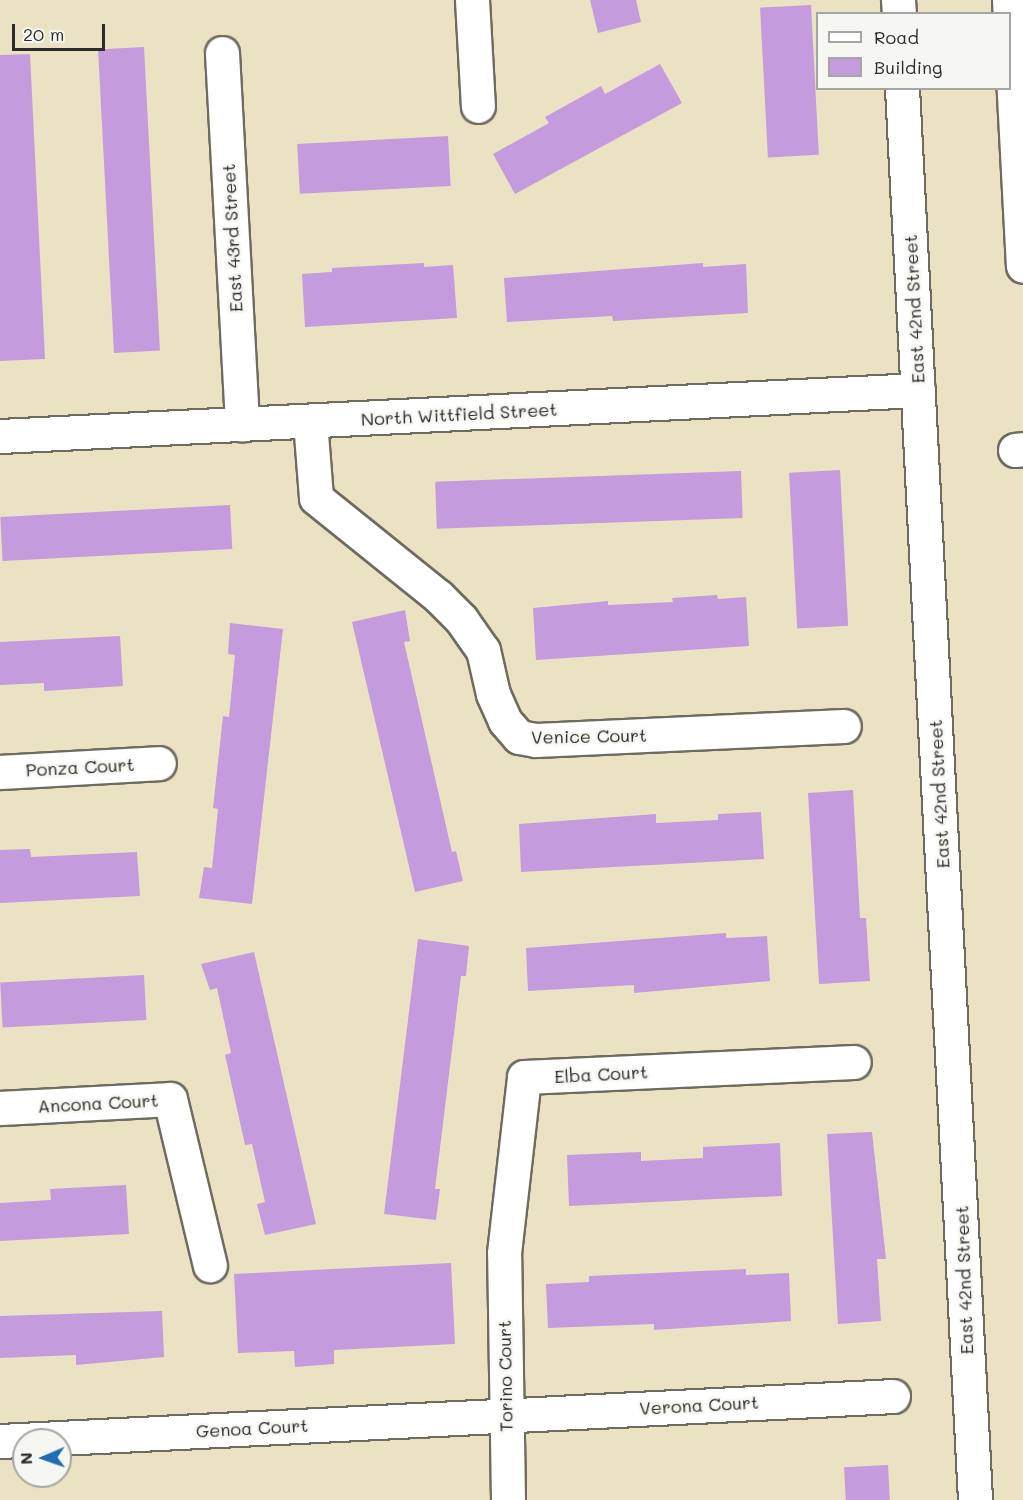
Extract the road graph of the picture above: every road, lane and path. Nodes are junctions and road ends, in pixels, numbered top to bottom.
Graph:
1 (472, 0) edge
2 (1011, 38) edge
3 (222, 53) dead end
4 (902, 90) edge
5 (478, 106) dead end
6 (1023, 266) edge
7 (918, 390) junction
8 (310, 421) junction
9 (242, 424) junction
10 (0, 436) edge
11 (844, 726) dead end
12 (159, 763) dead end
13 (0, 772) edge
14 (854, 1062) dead end
15 (0, 1108) edge
16 (504, 1253) joint
17 (210, 1265) dead end
18 (893, 1396) dead end
19 (504, 1415) junction
20 (0, 1441) edge
21 (508, 1500) edge
22 (975, 1500) edge

1 - 5 street
2 - 6 street
3 - 9 street, East 43rd Street
4 - 7 street, East 42nd Street
7 - 8 street, North Wittfield Street
7 - 22 street, East 42nd Street
8 - 9 street, North Wittfield Street
8 - 11 street, Venice Court
9 - 10 street, North Wittfield Street
12 - 13 street, Ponza Court
14 - 16 street, Elba Court
15 - 17 street, Ancona Court
16 - 19 street, Torino Court
18 - 19 street, Verona Court
19 - 20 street, Genoa Court
19 - 21 street, Torino Court

